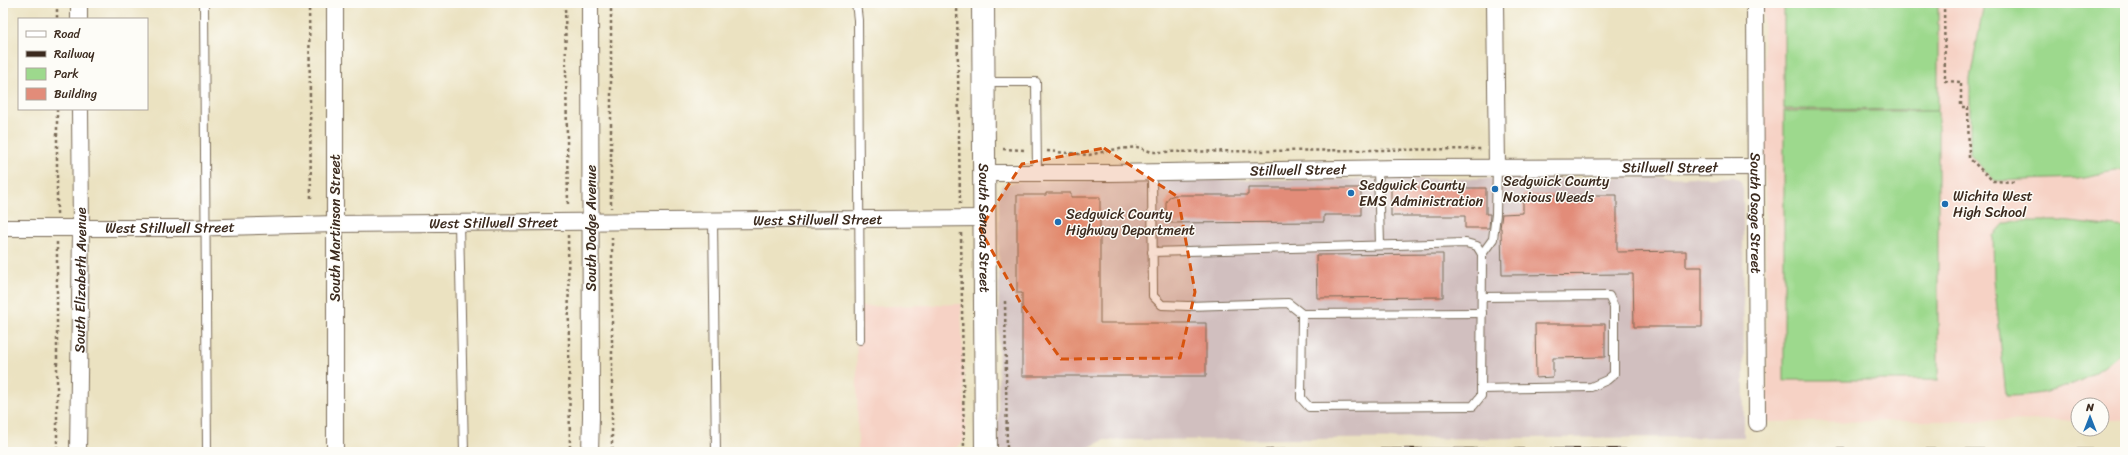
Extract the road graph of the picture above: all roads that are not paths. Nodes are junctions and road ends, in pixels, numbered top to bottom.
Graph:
1 (79, 3) edge
2 (204, 3) edge
3 (335, 3) edge
4 (590, 3) edge
5 (856, 3) edge
6 (983, 3) edge
7 (1495, 3) edge
8 (1755, 3) edge
9 (79, 18) edge
10 (983, 82) junction
11 (80, 110) edge
12 (1756, 166) junction
13 (1497, 167) junction
14 (1378, 168) junction
15 (984, 172) junction
16 (1037, 172) junction
17 (1152, 172) junction
18 (984, 218) junction
19 (859, 219) junction
20 (713, 221) junction
21 (591, 222) junction
22 (459, 223) junction
23 (336, 224) junction
24 (3, 228) edge
25 (81, 228) junction
26 (205, 228) junction
27 (1380, 245) junction
28 (1152, 252) junction
29 (1482, 254) junction
30 (1482, 297) junction
31 (1482, 313) junction
32 (1302, 314) junction
33 (860, 340) dead end
34 (1481, 389) junction
35 (1757, 423) dead end
36 (78, 452) edge
37 (207, 452) edge
38 (335, 452) edge
39 (464, 452) edge
40 (590, 452) edge
41 (716, 452) edge
42 (985, 452) edge

1 - 9 street
2 - 26 lane
3 - 23 street, South Martinson Street
4 - 21 street, South Dodge Avenue
5 - 19 lane
6 - 10 street, South Seneca Street
7 - 13 street
8 - 12 street, South Osage Street
10 - 15 street, South Seneca Street
10 - 16 lane
11 - 25 street, South Elizabeth Avenue
12 - 13 street, Stillwell Street
12 - 35 street, South Osage Street
13 - 14 street, Stillwell Street
13 - 29 lane
14 - 17 street, Stillwell Street
14 - 27 lane
15 - 16 street, Stillwell Street
15 - 18 street, South Seneca Street
16 - 17 street, Stillwell Street
17 - 28 lane
18 - 19 street, West Stillwell Street
18 - 42 street, South Seneca Street
19 - 20 street, West Stillwell Street
19 - 33 lane
20 - 21 street, West Stillwell Street
20 - 41 lane
21 - 22 street, West Stillwell Street
21 - 40 street, South Dodge Avenue
22 - 23 street, West Stillwell Street
22 - 39 lane
23 - 26 street, West Stillwell Street
23 - 38 street, South Martinson Street
24 - 25 street, West Stillwell Street
25 - 26 street, West Stillwell Street
25 - 36 street, South Elizabeth Avenue
26 - 37 lane
27 - 28 lane
27 - 29 lane
28 - 32 lane
29 - 30 lane
30 - 31 lane
30 - 34 lane
31 - 32 lane
31 - 34 lane
32 - 34 lane

